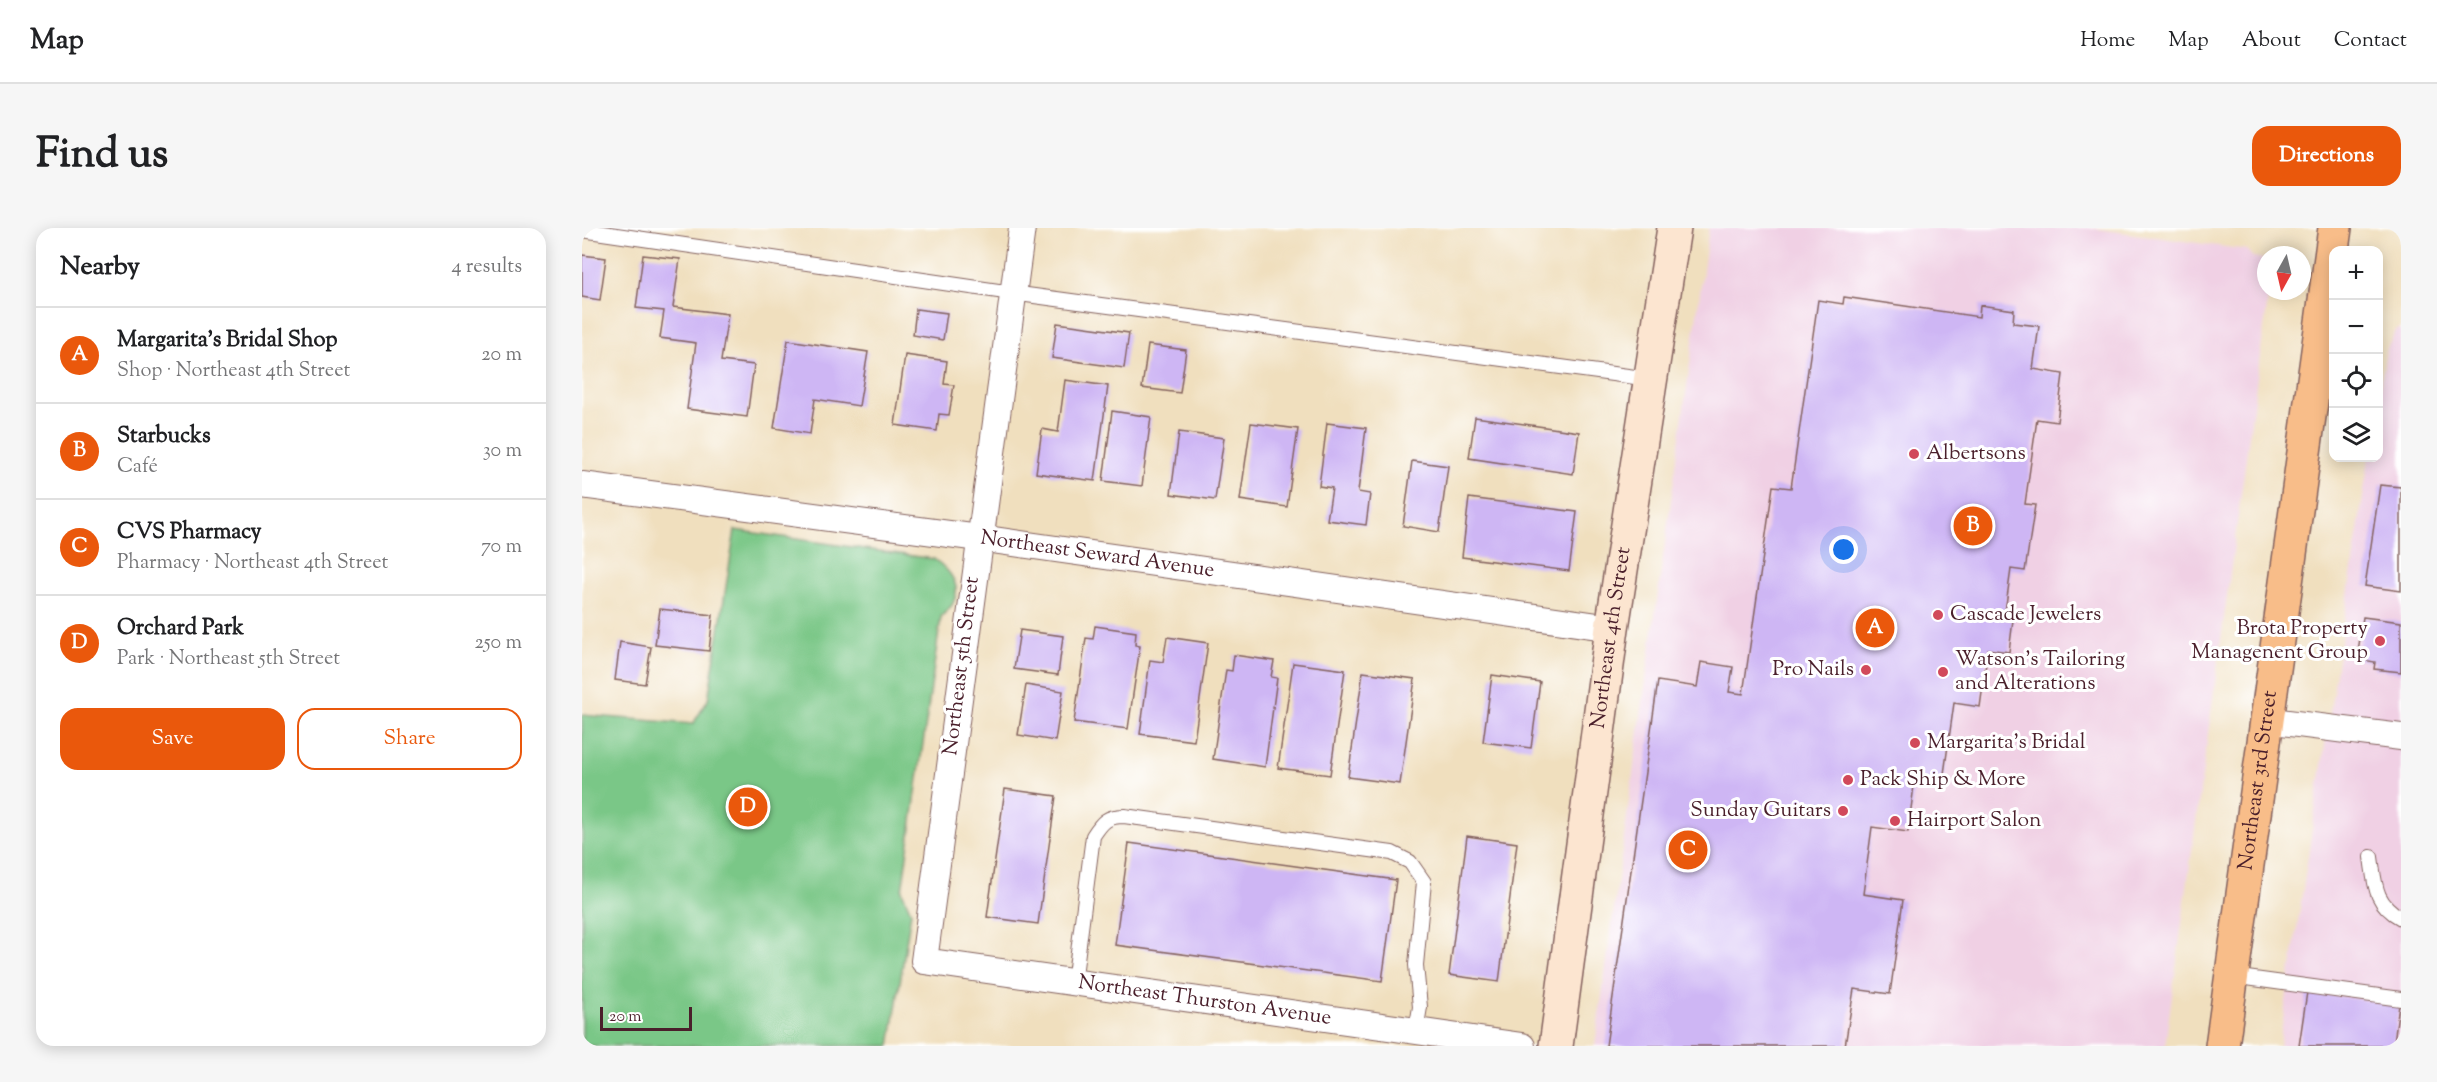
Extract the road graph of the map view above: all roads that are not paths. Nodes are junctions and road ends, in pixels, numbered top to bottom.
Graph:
1 (1022, 228) edge
2 (1674, 228) edge
3 (2335, 228) edge
4 (582, 230) edge
5 (1012, 293) junction
6 (1650, 379) junction
7 (582, 484) edge
8 (979, 538) junction
9 (1612, 628) junction
10 (2265, 720) junction
11 (2401, 737) edge
12 (2371, 856) dead end
13 (2401, 918) edge
14 (924, 961) joint
15 (2232, 976) junction
16 (1074, 983) junction
17 (2401, 999) edge
18 (1416, 1031) junction
19 (1522, 1046) edge
20 (1556, 1046) edge
21 (2222, 1046) edge

1 - 5 street, Northeast 5th Street
2 - 6 street, Northeast 4th Street
3 - 10 main road, Northeast 3rd Street
4 - 5 lane
5 - 6 lane
5 - 8 street, Northeast 5th Street
6 - 9 street, Northeast 4th Street
7 - 8 street, Northeast Seward Avenue
8 - 9 street, Northeast Seward Avenue
8 - 14 street, Northeast 5th Street
9 - 20 street, Northeast 4th Street
10 - 11 street
10 - 15 main road, Northeast 3rd Street
12 - 13 lane
14 - 16 street, Northeast Thurston Avenue
15 - 17 lane
15 - 21 main road, Northeast 3rd Street
16 - 18 street, Northeast Thurston Avenue
16 - 18 lane
18 - 19 street, Northeast Thurston Avenue

